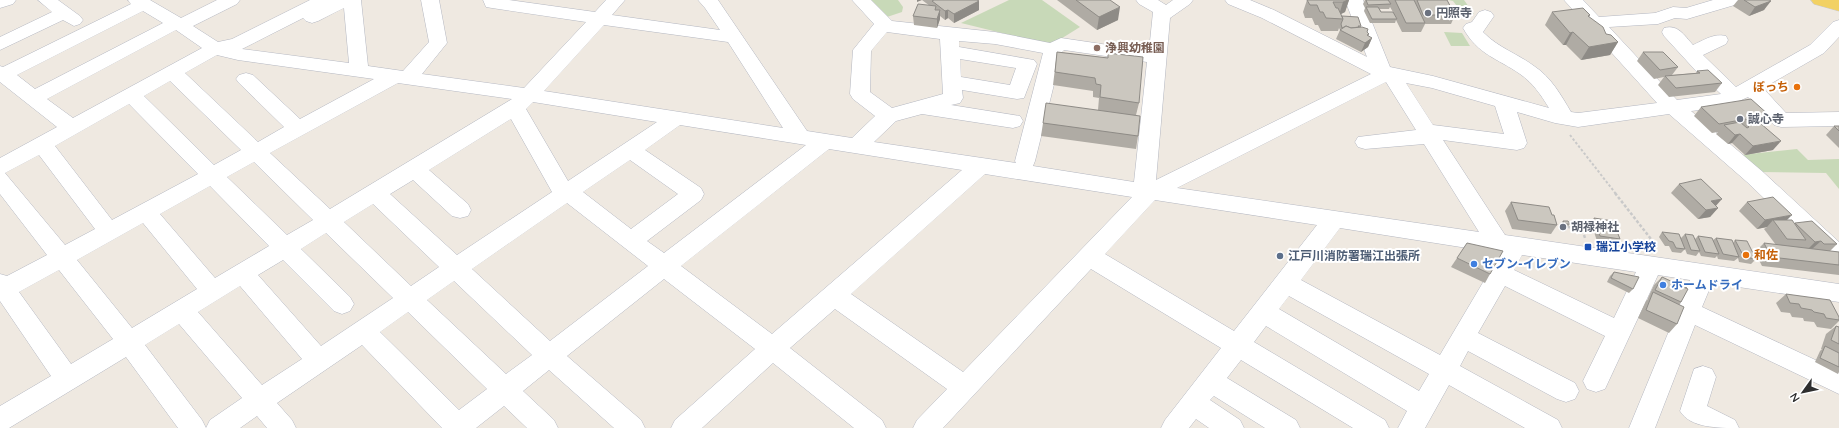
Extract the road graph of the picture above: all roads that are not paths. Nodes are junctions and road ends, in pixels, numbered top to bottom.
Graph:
1 (7, 0) edge
2 (47, 0) edge
3 (231, 0) edge
4 (324, 0) edge
5 (345, 0) edge
6 (352, 0) edge
7 (430, 0) edge
8 (492, 0) edge
9 (616, 0) edge
10 (707, 0) edge
11 (861, 0) edge
12 (1145, 0) edge
13 (1184, 0) edge
14 (1234, 0) edge
15 (1354, 0) edge
16 (1573, 0) edge
17 (1659, 0) edge
18 (1732, 0) edge
19 (1820, 0) edge
20 (140, 2) edge
21 (0, 3) edge
22 (536, 4) edge
23 (1839, 6) edge
24 (1162, 10) junction
25 (1673, 12) junction
26 (64, 13) junction
27 (1485, 16) dead end
28 (598, 19) junction
29 (1594, 23) junction
30 (178, 24) junction
31 (884, 24) junction
32 (90, 31) junction
33 (1671, 32) dead end
34 (733, 36) junction
35 (1835, 38) edge
36 (1719, 40) dead end
37 (950, 42) junction
38 (0, 44) edge
39 (215, 48) junction
40 (1053, 50) junction
41 (1691, 53) junction
42 (250, 56) junction
43 (1158, 58) junction
44 (359, 71) junction
45 (172, 72) junction
46 (1386, 73) junction
47 (1, 74) edge
48 (402, 77) junction
49 (246, 79) dead end
50 (952, 82) junction
51 (1742, 92) junction
52 (131, 96) junction
53 (33, 98) junction
54 (522, 102) junction
55 (1504, 102) junction
56 (1672, 106) junction
57 (919, 107) junction
58 (890, 116) junction
59 (1560, 117) junction
60 (677, 118) junction
61 (1839, 120) edge
62 (1013, 121) dead end
63 (72, 128) junction
64 (298, 129) junction
65 (1429, 134) junction
66 (800, 137) junction
67 (825, 141) junction
68 (1365, 142) dead end
69 (42, 144) junction
70 (857, 146) junction
71 (630, 150) junction
72 (256, 152) junction
73 (1025, 161) dead end
74 (981, 165) junction
75 (0, 167) edge
76 (415, 169) junction
77 (212, 176) junction
78 (0, 178) edge
79 (1147, 191) junction
80 (568, 192) junction
81 (375, 193) junction
82 (460, 210) dead end
83 (146, 212) junction
84 (1336, 218) junction
85 (328, 221) junction
86 (109, 232) junction
87 (631, 241) junction
88 (1508, 245) junction
89 (284, 248) junction
90 (1088, 256) junction
91 (1839, 256) edge
92 (62, 257) junction
93 (665, 266) junction
94 (1651, 266) junction
95 (457, 268) junction
96 (242, 273) junction
97 (1500, 273) junction
98 (1704, 274) junction
99 (1286, 283) junction
100 (1, 288) edge
101 (212, 292) junction
102 (1839, 293) edge
103 (834, 296) junction
104 (410, 300) junction
105 (342, 304) dead end
106 (182, 310) junction
107 (1689, 311) junction
108 (1263, 312) junction
109 (364, 331) junction
110 (1620, 332) junction
111 (1463, 337) junction
112 (129, 342) junction
113 (1238, 346) junction
114 (772, 348) junction
115 (550, 356) junction
116 (318, 361) junction
117 (1444, 370) junction
118 (1703, 377) dead end
119 (68, 379) junction
120 (1596, 380) dead end
121 (1210, 381) junction
122 (1839, 383) edge
123 (965, 388) junction
124 (505, 390) junction
125 (1566, 390) dead end
126 (260, 401) junction
127 (1193, 403) junction
128 (1417, 418) edge
129 (0, 420) edge
130 (193, 428) edge
131 (219, 428) edge
132 (283, 428) edge
133 (458, 428) edge
134 (545, 428) edge
135 (632, 428) edge
136 (684, 428) edge
137 (873, 428) edge
138 (926, 428) edge
139 (1174, 428) edge
140 (1231, 428) edge
141 (1287, 428) edge
142 (1376, 428) edge
143 (1549, 428) edge
144 (1642, 428) edge
145 (1726, 428) edge

1 - 21 street
2 - 26 street
3 - 30 street
4 - 39 street
5 - 42 street
6 - 44 street
7 - 48 street
8 - 22 street
9 - 28 street
10 - 34 street
11 - 31 street
12 - 24 street
13 - 24 street
14 - 46 street
15 - 46 street
16 - 29 street
17 - 25 street
18 - 25 street
19 - 23 main road
20 - 30 street
20 - 32 street
22 - 28 street
24 - 43 street
25 - 29 street
26 - 32 street
26 - 38 street
27 - 59 street
28 - 34 street
28 - 54 street
29 - 56 street
30 - 39 street
30 - 53 street
31 - 37 street
31 - 58 street
32 - 47 street
33 - 41 street
34 - 66 street
35 - 51 street
36 - 41 street
37 - 40 street
37 - 50 street
37 - 50 street
39 - 42 street
39 - 45 street
40 - 43 street
40 - 73 street
41 - 51 street
42 - 44 street
43 - 79 street
44 - 48 street
45 - 52 street
45 - 72 street
46 - 55 street
46 - 65 street
46 - 79 street
47 - 53 street
48 - 54 street
48 - 64 street
49 - 64 street
50 - 57 street
51 - 56 street
51 - 61 street
52 - 63 street
52 - 77 street
53 - 63 street
54 - 60 street
54 - 76 street
54 - 80 street
55 - 59 street
55 - 65 street
56 - 59 street
56 - 91 street
57 - 58 street
57 - 62 street
58 - 70 street
60 - 66 street
60 - 71 street
63 - 69 street
64 - 72 street
65 - 68 street
65 - 88 street
66 - 67 street
67 - 70 street
67 - 93 street
69 - 75 street
69 - 86 street
70 - 74 street
71 - 80 street
71 - 87 street
72 - 77 street
72 - 85 street
74 - 79 street
74 - 103 street
76 - 81 street
76 - 82 street
77 - 83 street
77 - 89 street
78 - 92 street
79 - 84 street
79 - 90 street
80 - 87 street
80 - 95 street
81 - 85 street
81 - 95 street
83 - 86 street
83 - 101 street
84 - 88 street
84 - 99 street
85 - 89 street
85 - 104 street
86 - 92 street
87 - 93 street
88 - 94 street
88 - 97 street
89 - 96 street
89 - 105 street
90 - 113 street
90 - 123 street
92 - 100 street
92 - 112 street
93 - 114 street
93 - 115 street
94 - 98 street
94 - 110 street
95 - 104 street
95 - 115 street
96 - 101 street
96 - 116 street
97 - 110 street
97 - 111 street
98 - 102 street
98 - 107 street
99 - 108 street
99 - 117 street
100 - 119 street
101 - 106 street
103 - 114 street
103 - 123 street
104 - 109 street
104 - 124 street
106 - 112 street
106 - 126 street
107 - 122 street
107 - 144 street
108 - 113 street
108 - 128 street
109 - 116 street
109 - 133 street
110 - 120 street
111 - 117 street
111 - 125 street
112 - 119 street
112 - 130 street
113 - 121 street
113 - 142 street
114 - 136 street
114 - 137 street
115 - 124 street
115 - 135 street
116 - 126 street
117 - 128 street
117 - 143 street
118 - 145 street
119 - 129 street
121 - 127 street
121 - 141 street
123 - 138 street
124 - 133 street
124 - 134 street
126 - 131 street
126 - 132 street
127 - 139 street
127 - 140 street

